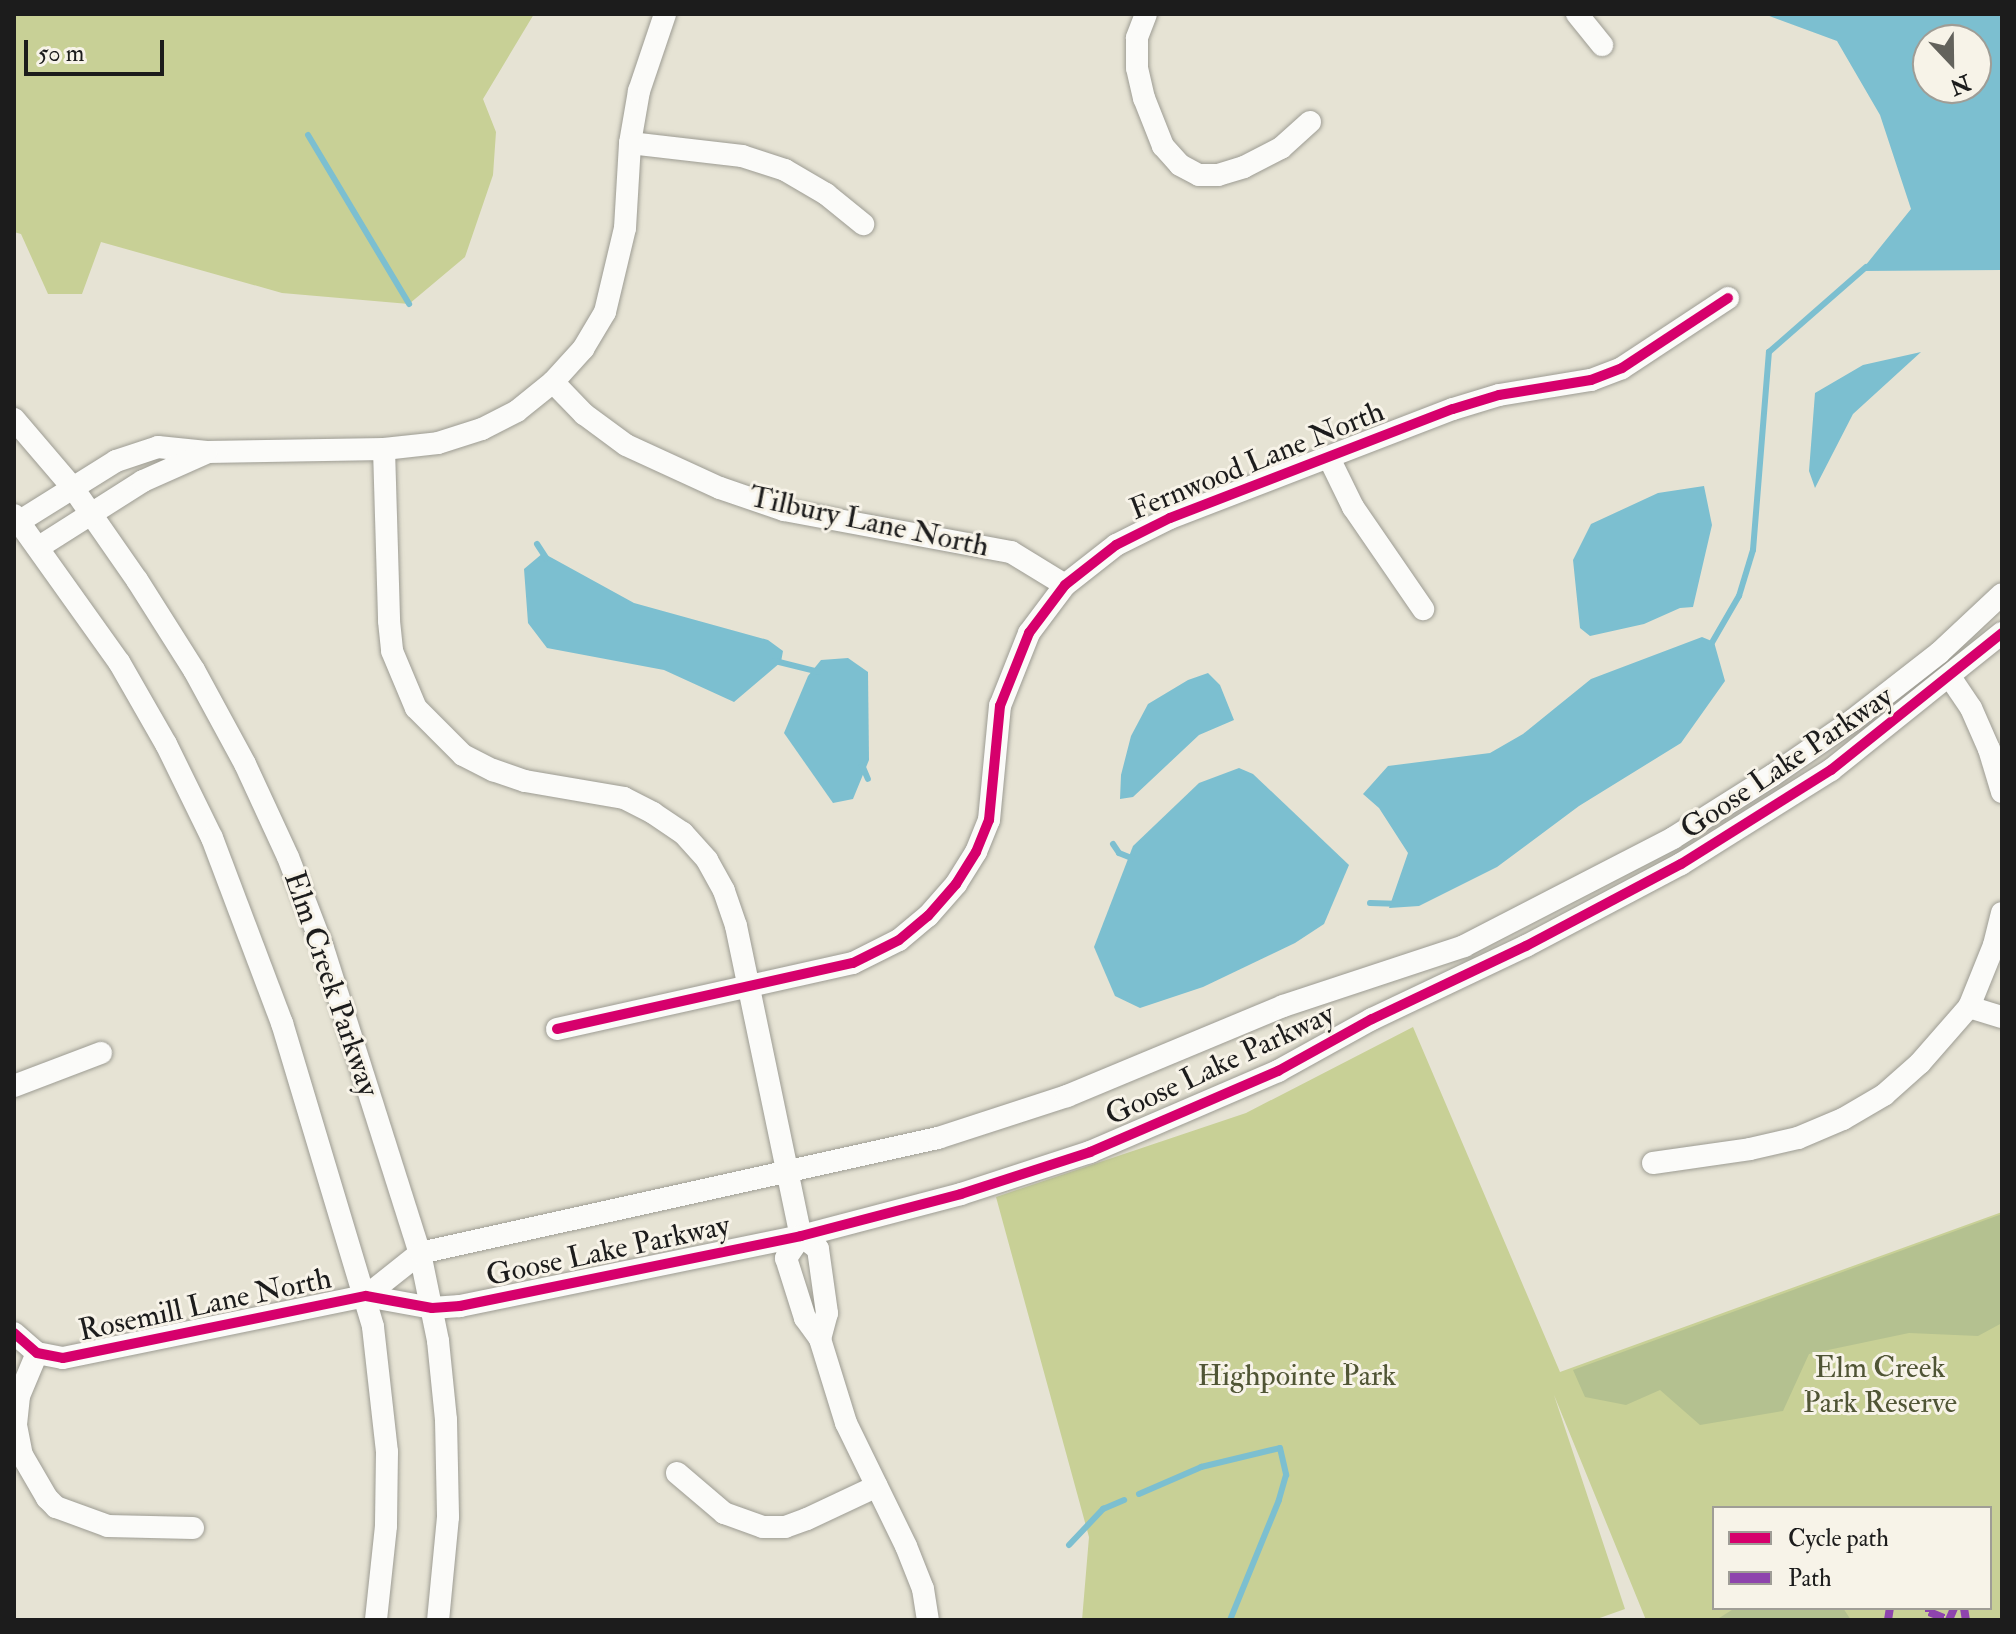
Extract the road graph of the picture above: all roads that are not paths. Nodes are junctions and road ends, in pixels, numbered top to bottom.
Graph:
1 (665, 14) edge
2 (1146, 14) edge
3 (1577, 14) edge
4 (1602, 45) dead end
5 (1310, 122) dead end
6 (630, 143) junction
7 (863, 224) dead end
8 (1728, 298) dead end
9 (553, 382) junction
10 (14, 419) edge
11 (384, 449) junction
12 (207, 452) junction
13 (1329, 458) junction
14 (73, 488) junction
15 (90, 513) junction
16 (17, 518) edge
17 (39, 547) junction
18 (1065, 585) junction
19 (2002, 594) edge
20 (1423, 609) dead end
21 (2002, 633) edge
22 (1950, 677) junction
23 (2002, 792) edge
24 (2002, 913) edge
25 (749, 989) junction
26 (1969, 1007) junction
27 (2002, 1017) edge
28 (557, 1029) dead end
29 (101, 1053) dead end
30 (14, 1086) edge
31 (1653, 1163) dead end
32 (788, 1174) junction
33 (801, 1236) junction
34 (420, 1253) junction
35 (366, 1296) junction
36 (432, 1308) junction
37 (14, 1333) edge
38 (820, 1339) junction
39 (37, 1353) junction
40 (677, 1473) dead end
41 (877, 1486) junction
42 (193, 1528) dead end
43 (376, 1620) edge
44 (438, 1620) edge
45 (928, 1620) edge

1 - 6 street
2 - 5 street
3 - 4 street
6 - 7 street
6 - 9 street
8 - 13 street, Fernwood Lane North
9 - 11 street
9 - 18 street, Tilbury Lane North
10 - 14 street, Elm Creek Parkway
11 - 12 street
11 - 25 street
12 - 14 street
12 - 15 street
13 - 18 street, Fernwood Lane North
13 - 20 street
14 - 15 street, Elm Creek Parkway
14 - 16 street
15 - 17 street
15 - 34 street, Elm Creek Parkway
16 - 17 street, Elm Creek Parkway
17 - 35 street, Elm Creek Parkway
18 - 25 street, Fernwood Lane North
19 - 32 street, Goose Lake Parkway
21 - 22 street, Goose Lake Parkway
22 - 23 street
22 - 33 street, Goose Lake Parkway
24 - 26 street
25 - 28 street, Fernwood Lane North
25 - 32 street
26 - 27 street
26 - 31 street
29 - 30 street
32 - 33 street
32 - 34 street, Goose Lake Parkway
33 - 36 street, Goose Lake Parkway
33 - 38 street
33 - 38 street
34 - 35 street, Goose Lake Parkway
34 - 36 street, Elm Creek Parkway
35 - 36 street, Goose Lake Parkway
35 - 39 street, Rosemill Lane North
35 - 43 street, Elm Creek Parkway
36 - 44 street, Elm Creek Parkway
37 - 39 street
38 - 41 street
39 - 42 street
40 - 41 street
41 - 45 street

